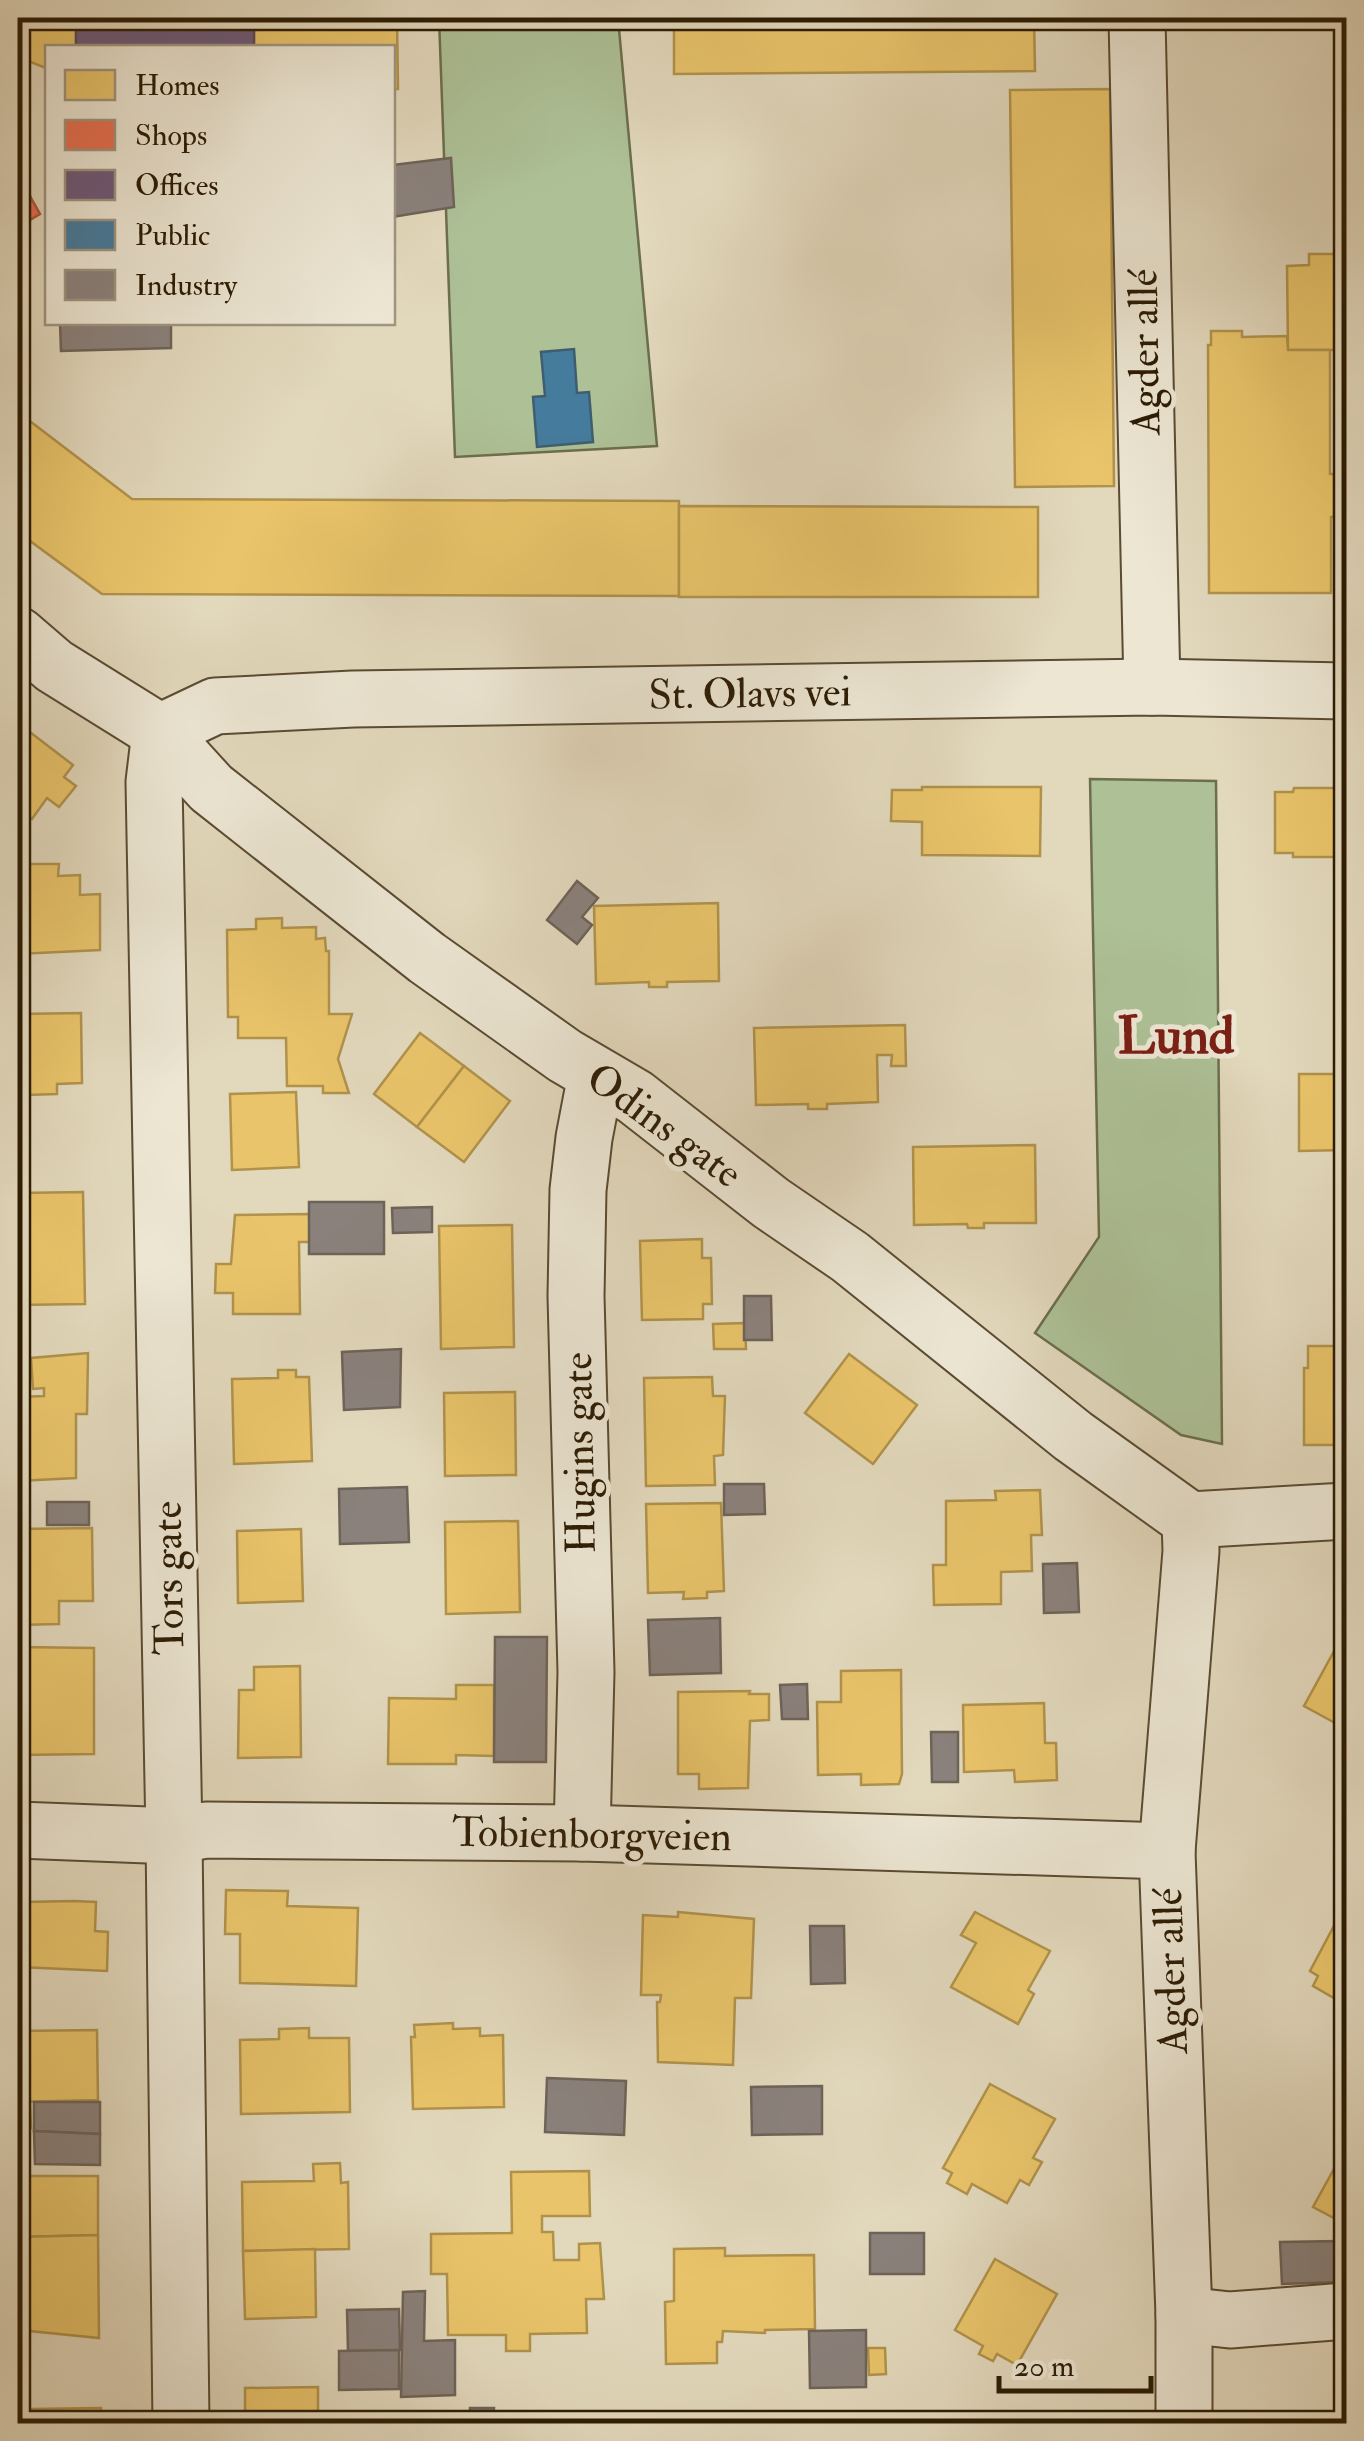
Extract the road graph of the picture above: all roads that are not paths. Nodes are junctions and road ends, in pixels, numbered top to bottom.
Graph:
1 (1137, 18) edge
2 (18, 636) edge
3 (1152, 687) junction
4 (1346, 691) edge
5 (160, 732) junction
6 (596, 1075) junction
7 (1346, 1512) edge
8 (1190, 1520) junction
9 (18, 1830) edge
10 (582, 1833) junction
11 (174, 1836) junction
12 (1167, 1851) junction
13 (1346, 2311) edge
14 (1184, 2314) junction
15 (181, 2424) edge
16 (1184, 2424) edge

1 - 3 street, Agder allé
2 - 5 street, Odins gate
3 - 4 street, St. Olavs vei
3 - 5 street, St. Olavs vei
5 - 6 street, Odins gate
5 - 11 street, Tors gate
6 - 8 street, Odins gate
6 - 10 street, Hugins gate
7 - 8 street
8 - 12 street, Agder allé
9 - 11 street, Tobienborgveien
10 - 11 street, Tobienborgveien
10 - 12 street, Tobienborgveien
11 - 15 street, Tors gate
12 - 14 street, Agder allé
13 - 14 street
14 - 16 street, Agder allé

